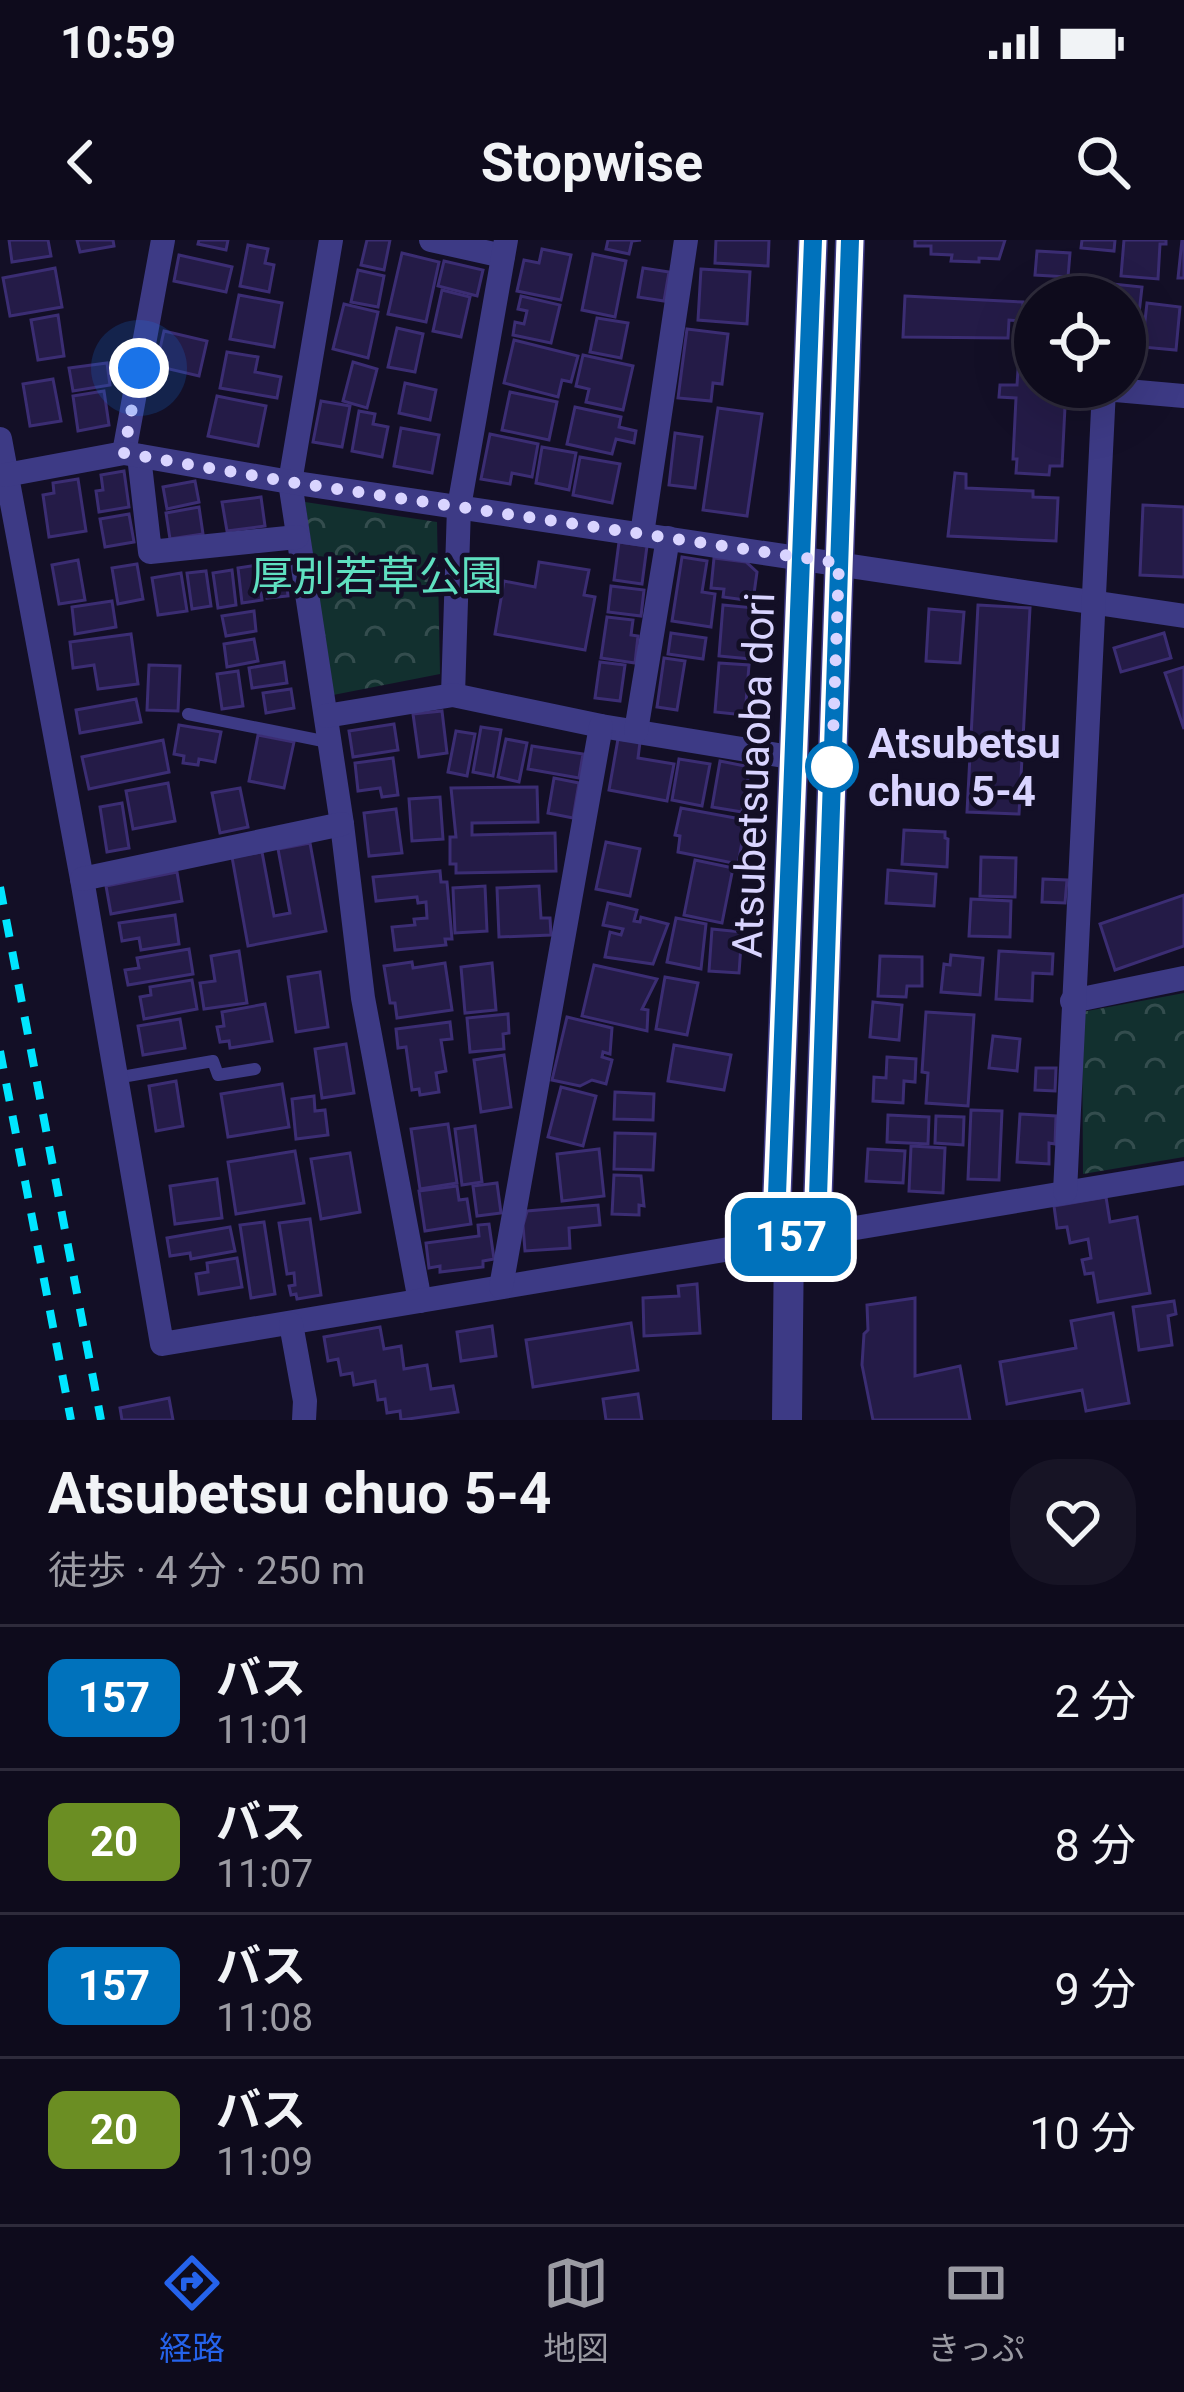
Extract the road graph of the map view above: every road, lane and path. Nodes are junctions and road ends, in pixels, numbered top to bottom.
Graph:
1 (163, 240) edge
2 (331, 240) edge
3 (431, 240) edge
4 (686, 240) edge
5 (813, 240) edge
6 (850, 240) edge
7 (505, 248) edge
8 (1184, 396) edge
9 (0, 439) edge
10 (131, 454) junction
11 (6, 475) junction
12 (290, 482) junction
13 (459, 507) junction
14 (655, 536) junction
15 (297, 537) junction
16 (804, 557) junction
17 (839, 563) junction
18 (1091, 602) junction
19 (1184, 616) edge
20 (452, 695) junction
21 (188, 714) dead end
22 (602, 726) junction
23 (328, 729) junction
24 (636, 731) junction
25 (796, 758) junction
26 (342, 824) junction
27 (82, 878) junction
28 (1184, 978) edge
29 (1072, 1001) junction
30 (255, 1069) dead end
31 (116, 1078) junction
32 (1184, 1173) edge
33 (1065, 1192) junction
34 (789, 1240) junction
35 (501, 1288) junction
36 (420, 1301) junction
37 (291, 1324) junction
38 (304, 1420) edge
39 (787, 1420) edge

1 - 10 street
2 - 12 street
3 - 7 street
4 - 14 street
5 - 16 street, Atsubetsuaoba dori
6 - 17 street, Atsubetsuaoba dori
7 - 13 street
8 - 18 street
9 - 11 street
10 - 11 street
10 - 12 street
10 - 15 street
11 - 27 street
12 - 13 street
12 - 15 street
13 - 14 street
13 - 20 street
14 - 16 street
14 - 24 street
15 - 23 street
16 - 17 street
16 - 25 street, Atsubetsuaoba dori
17 - 18 street
17 - 34 street, Atsubetsuaoba dori
18 - 19 street
18 - 29 street
20 - 22 street
20 - 23 street
21 - 23 lane
22 - 24 street
22 - 35 street
23 - 26 street
24 - 25 street
25 - 34 street, Atsubetsuaoba dori
26 - 27 street
26 - 36 street
27 - 31 street
28 - 29 street
29 - 33 street
30 - 31 lane
31 - 37 street
32 - 33 street
33 - 34 street
34 - 35 street
34 - 39 street, Atsubetsuaoba dori
35 - 36 street
36 - 37 street
37 - 38 street

